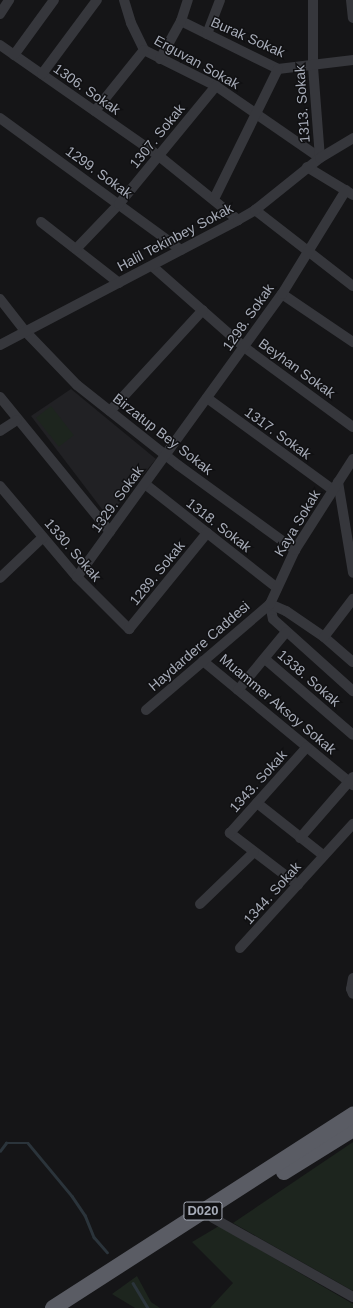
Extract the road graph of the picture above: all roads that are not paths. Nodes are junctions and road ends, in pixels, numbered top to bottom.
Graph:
1 (9, 0) edge
2 (54, 0) edge
3 (97, 0) edge
4 (124, 0) edge
5 (188, 0) edge
6 (220, 0) edge
7 (313, 0) edge
8 (351, 0) edge
9 (0, 14) edge
10 (353, 18) edge
11 (181, 21) junction
12 (208, 34) junction
13 (0, 45) edge
14 (144, 50) junction
15 (14, 55) junction
16 (160, 59) junction
17 (353, 60) edge
18 (313, 67) junction
19 (278, 69) junction
20 (42, 74) junction
21 (216, 86) junction
22 (95, 111) junction
23 (257, 114) junction
24 (0, 118) edge
25 (353, 138) edge
26 (159, 156) junction
27 (320, 158) junction
28 (308, 167) junction
29 (350, 192) edge
30 (214, 199) junction
31 (119, 204) junction
32 (255, 210) junction
33 (238, 220) junction
34 (41, 222) dead end
35 (76, 249) junction
36 (181, 250) junction
37 (307, 253) junction
38 (152, 266) junction
39 (119, 283) junction
40 (353, 286) edge
41 (282, 294) junction
42 (0, 299) edge
43 (203, 310) junction
44 (24, 330) junction
45 (353, 342) edge
46 (0, 345) edge
47 (244, 347) junction
48 (0, 397) edge
49 (207, 398) junction
50 (110, 411) junction
51 (17, 420) junction
52 (353, 426) edge
53 (0, 431) edge
54 (166, 456) junction
55 (353, 459) edge
56 (145, 484) junction
57 (0, 486) edge
58 (335, 486) junction
59 (348, 509) edge
60 (110, 532) junction
61 (207, 533) junction
62 (43, 537) junction
63 (295, 550) junction
64 (353, 573) edge
65 (77, 577) junction
66 (0, 578) edge
67 (277, 588) junction
68 (353, 599) edge
69 (270, 604) junction
70 (129, 629) joint
71 (286, 632) junction
72 (324, 637) junction
73 (265, 659) junction
74 (203, 661) junction
75 (353, 662) edge
76 (238, 690) junction
77 (353, 692) edge
78 (146, 710) dead end
79 (353, 734) edge
80 (308, 747) junction
81 (352, 781) edge
82 (257, 803) junction
83 (353, 824) edge
84 (300, 838) junction
85 (254, 852) junction
86 (324, 856) junction
87 (298, 885) junction
88 (200, 904) dead end
89 (240, 948) dead end
90 (353, 978) edge
91 (353, 994) edge
92 (353, 1115) edge
93 (353, 1129) edge
94 (213, 1218) junction
95 (353, 1297) edge
96 (53, 1308) edge
97 (72, 1308) edge

1 - 9 street
2 - 15 street
3 - 20 street
4 - 14 street, Erguvan Sokak
5 - 11 street
6 - 12 street
7 - 18 street, 1313. Sokak
8 - 10 street
11 - 12 street, Burak Sokak
11 - 16 street
12 - 19 street, Burak Sokak
13 - 15 street, 1306. Sokak
14 - 16 street, Erguvan Sokak
14 - 22 street
15 - 20 street, 1306. Sokak
16 - 21 street, Erguvan Sokak
17 - 18 street, Burak Sokak
18 - 19 street, Burak Sokak
18 - 27 street, 1313. Sokak
19 - 23 street
20 - 22 street, 1306. Sokak
21 - 23 street, Erguvan Sokak
21 - 26 street, 1307. Sokak
22 - 26 street, 1306. Sokak
23 - 27 street, Erguvan Sokak
23 - 30 street
24 - 31 street, 1299. Sokak
25 - 27 street, Halil Tekinbey Sokak
26 - 30 street, 1306. Sokak
26 - 31 street, 1307. Sokak
27 - 28 street, Halil Tekinbey Sokak
28 - 29 street
28 - 32 street, Halil Tekinbey Sokak
29 - 37 street, 1298. Sokak
30 - 33 street, 1306. Sokak
31 - 35 street, 1307. Sokak
31 - 36 street, 1299. Sokak
32 - 33 street, Halil Tekinbey Sokak
32 - 37 street
33 - 36 street, Halil Tekinbey Sokak
34 - 35 street
35 - 39 street
36 - 38 street, Halil Tekinbey Sokak
37 - 40 street
37 - 41 street, 1298. Sokak
38 - 39 street, Halil Tekinbey Sokak
38 - 43 street, Beyhan Sokak
39 - 44 street, Halil Tekinbey Sokak
41 - 45 street
41 - 47 street, 1298. Sokak
42 - 44 street, Birzatup Bey Sokak
43 - 47 street, Beyhan Sokak
43 - 50 street
44 - 46 street, Halil Tekinbey Sokak
44 - 50 street, Birzatup Bey Sokak
47 - 49 street, 1298. Sokak
47 - 52 street, Beyhan Sokak
48 - 51 street
49 - 54 street, 1298. Sokak
49 - 58 street, 1317. Sokak
50 - 54 street, Birzatup Bey Sokak
51 - 53 street
51 - 60 street
54 - 56 street, 1329. Sokak
54 - 63 street, Birzatup Bey Sokak
55 - 58 street, Kaya Sokak
56 - 60 street, 1329. Sokak
56 - 61 street, 1318. Sokak
57 - 62 street, 1330. Sokak
58 - 59 street
58 - 63 street, Kaya Sokak
59 - 64 street
60 - 65 street, 1329. Sokak
61 - 67 street, 1318. Sokak
61 - 70 street, 1289. Sokak
62 - 65 street, 1330. Sokak
62 - 66 street
63 - 67 street, Kaya Sokak
65 - 70 street, 1330. Sokak
67 - 69 street, Kaya Sokak
68 - 72 street
69 - 71 street
69 - 72 street
69 - 74 street, Haydardere Caddesi
71 - 73 street
71 - 77 street
72 - 75 street
73 - 76 street
73 - 79 street, 1338. Sokak
74 - 76 street, Muammer Aksoy Sokak
74 - 78 street, Haydardere Caddesi
76 - 80 street, Muammer Aksoy Sokak
80 - 81 street, Muammer Aksoy Sokak
80 - 82 street, 1343. Sokak
81 - 84 street
82 - 84 street
82 - 85 street, 1343. Sokak
83 - 86 street, 1344. Sokak
84 - 86 street
85 - 87 street
85 - 88 street
86 - 87 street, 1344. Sokak
87 - 89 street, 1344. Sokak
90 - 91 street
92 - 96 highway, D020
93 - 94 highway, D020
94 - 95 street
94 - 97 highway, D020

